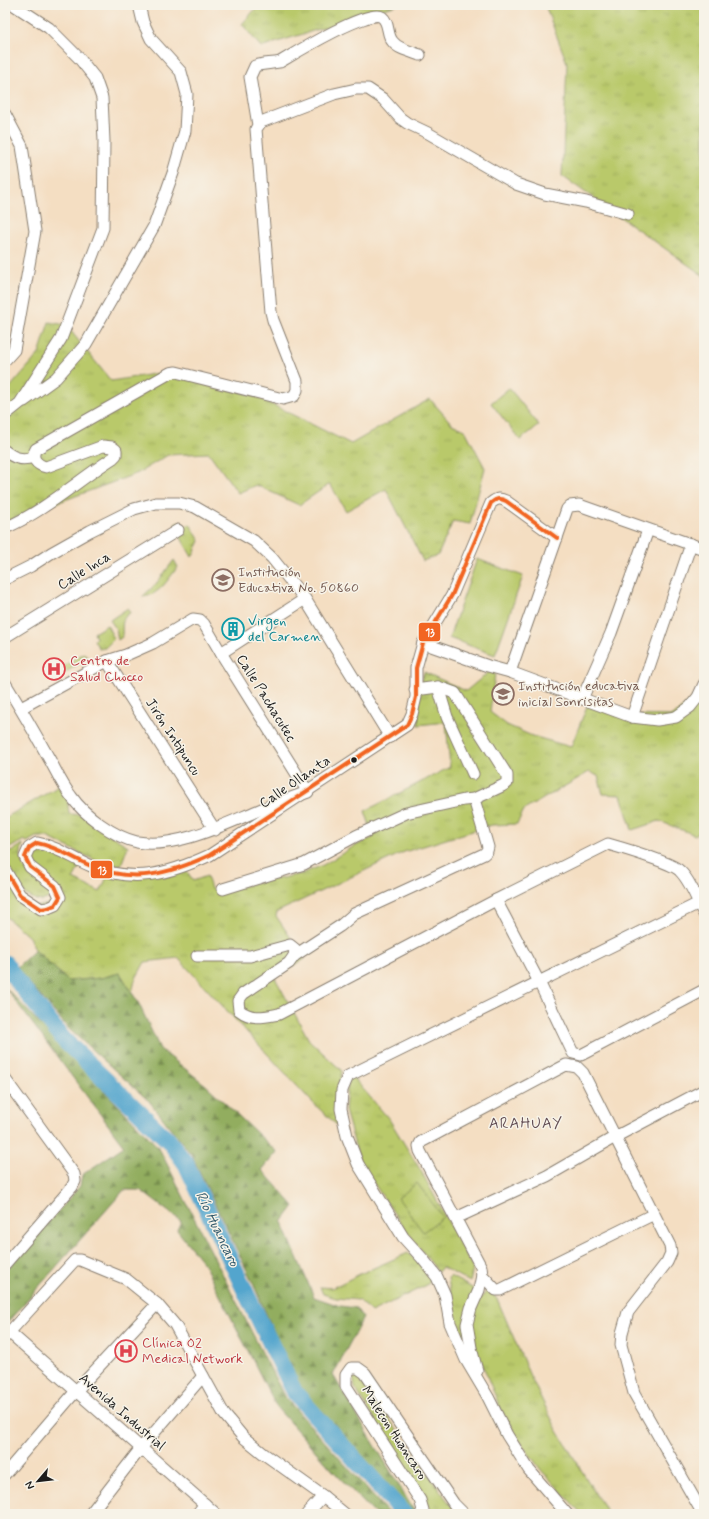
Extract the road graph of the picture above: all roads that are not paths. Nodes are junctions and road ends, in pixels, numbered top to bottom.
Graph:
1 (14, 5) edge
2 (139, 5) edge
3 (420, 55) dead end
4 (6, 117) edge
5 (258, 125) junction
6 (628, 214) dead end
7 (5, 360) edge
8 (20, 403) junction
9 (5, 415) edge
10 (5, 451) edge
11 (33, 457) junction
12 (5, 528) edge
13 (178, 530) dead end
14 (648, 530) junction
15 (557, 538) junction
16 (691, 544) junction
17 (704, 549) edge
18 (5, 579) edge
19 (304, 599) junction
20 (5, 636) edge
21 (423, 643) junction
22 (221, 653) junction
23 (107, 660) junction
24 (510, 672) junction
25 (5, 683) edge
26 (704, 684) edge
27 (438, 687) junction
28 (415, 690) junction
29 (582, 699) junction
30 (21, 708) junction
31 (632, 717) junction
32 (390, 737) junction
33 (473, 774) dead end
34 (308, 792) junction
35 (474, 799) junction
36 (215, 830) junction
37 (5, 870) edge
38 (223, 889) dead end
39 (496, 900) junction
40 (699, 903) junction
41 (704, 914) edge
42 (198, 956) dead end
43 (294, 956) junction
44 (539, 982) junction
45 (704, 990) edge
46 (5, 1079) edge
47 (704, 1090) edge
48 (615, 1137) junction
49 (654, 1214) junction
50 (456, 1218) junction
51 (5, 1264) edge
52 (482, 1275) junction
53 (157, 1304) junction
54 (7, 1335) edge
55 (203, 1376) junction
56 (76, 1391) junction
57 (488, 1398) junction
58 (141, 1448) junction
59 (5, 1474) edge
60 (323, 1496) junction
61 (205, 1504) junction
62 (90, 1514) edge
63 (196, 1514) edge
64 (216, 1514) edge
65 (307, 1514) edge
66 (345, 1514) edge
67 (421, 1514) edge
68 (464, 1514) edge
69 (567, 1514) edge
70 (703, 1514) edge

1 - 8 street
2 - 8 street
3 - 5 street
4 - 7 street
5 - 6 street
5 - 11 street
8 - 9 street
10 - 11 street
11 - 12 street
13 - 20 street, Calle Inca
14 - 15 street
14 - 16 street
14 - 29 street
15 - 21 street, Calle Ollanta
15 - 24 street
16 - 17 street
16 - 31 street
18 - 19 street
19 - 22 street
19 - 32 street
21 - 24 street
21 - 28 street, Calle Ollanta
22 - 23 street, Calle Pachacutec
22 - 34 street, Calle Pachacutec
23 - 30 street
23 - 36 street, Jirón Intipuncu
24 - 29 street
25 - 30 street
26 - 31 street
27 - 28 street
27 - 33 street
27 - 35 street
28 - 32 street, Calle Ollanta
29 - 31 street
30 - 36 street
32 - 34 street, Calle Ollanta
34 - 36 street
34 - 37 street, Calle Ollanta
35 - 38 street
35 - 43 street
39 - 40 street
39 - 43 street
39 - 44 street
40 - 41 street
40 - 44 street
42 - 43 street
44 - 45 street
44 - 57 street
46 - 51 street
47 - 48 street
48 - 49 street
48 - 50 street
48 - 50 street
49 - 52 street
49 - 70 street
50 - 52 street
52 - 57 street
53 - 54 street
53 - 55 street
53 - 56 street
54 - 56 street, Avenida Industrial
55 - 58 street
55 - 60 street
56 - 58 street, Avenida Industrial
56 - 59 street
57 - 69 street
58 - 61 street, Avenida Industrial
58 - 62 street
60 - 65 street
60 - 66 street
61 - 63 street
61 - 64 street, Avenida Industrial
67 - 68 street, Malecon Huancaro

